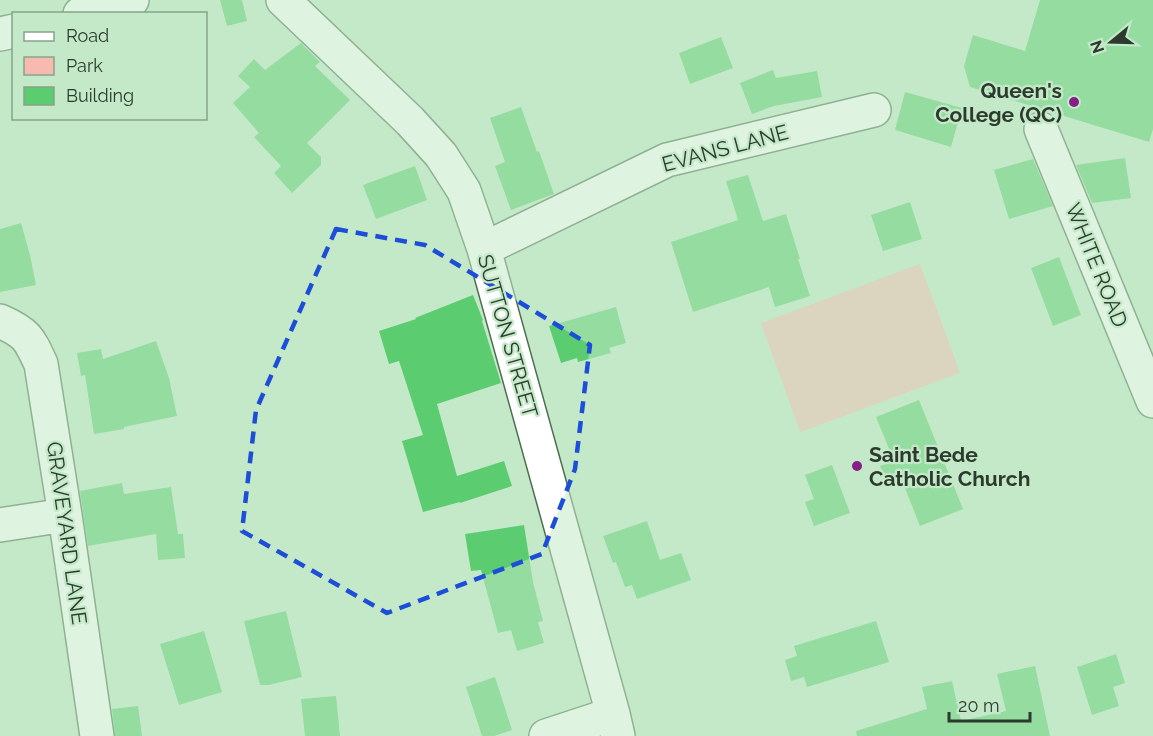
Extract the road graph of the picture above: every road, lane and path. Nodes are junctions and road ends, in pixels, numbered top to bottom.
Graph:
1 (132, 0) edge
2 (283, 0) edge
3 (87, 12) edge
4 (874, 110) dead end
5 (1041, 129) dead end
6 (484, 249) junction
7 (12, 327) edge
8 (1153, 401) edge
9 (65, 515) junction
10 (0, 525) edge
11 (615, 725) edge
12 (97, 736) edge
13 (546, 736) edge

1 - 3 street
2 - 6 street, SUTTON STREET
4 - 6 street, EVANS LANE
5 - 8 street, WHITE ROAD
6 - 11 street, SUTTON STREET
7 - 9 street, GRAVEYARD LANE
9 - 10 street
9 - 12 street, GRAVEYARD LANE
11 - 13 street

